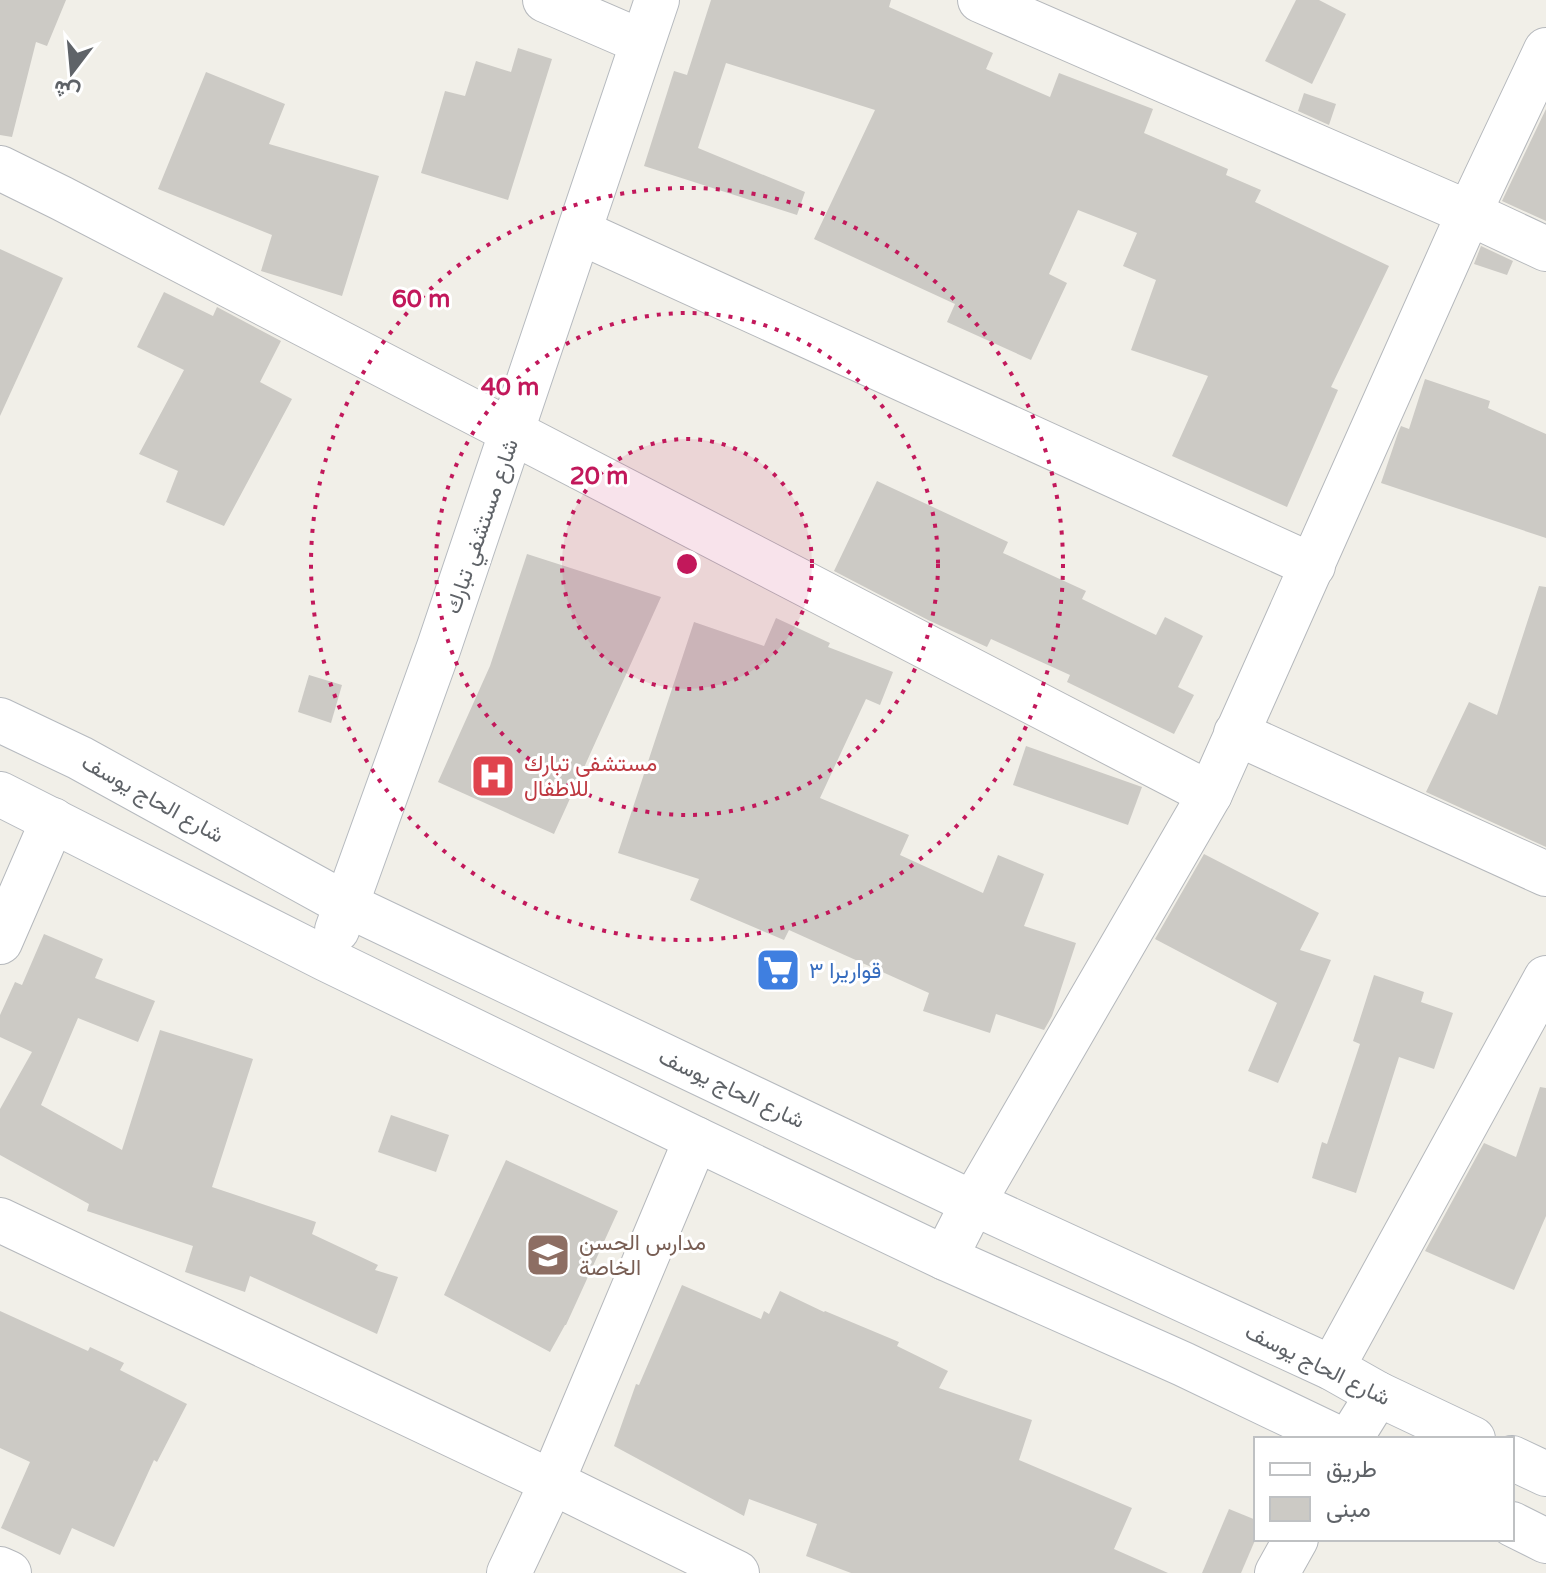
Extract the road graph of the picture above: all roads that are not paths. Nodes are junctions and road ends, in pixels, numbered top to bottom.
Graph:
1 (545, 0) edge
2 (657, 0) edge
3 (980, 0) edge
4 (642, 42) junction
5 (1546, 50) edge
6 (0, 168) edge
7 (1469, 213) junction
8 (580, 232) junction
9 (1546, 249) edge
10 (513, 432) junction
11 (1313, 566) junction
12 (0, 720) edge
13 (1236, 733) junction
14 (0, 794) edge
15 (1210, 794) junction
16 (53, 820) junction
17 (1546, 874) edge
18 (347, 905) junction
19 (0, 942) edge
20 (326, 959) junction
21 (1546, 978) edge
22 (696, 1139) junction
23 (973, 1203) junction
24 (0, 1220) edge
25 (945, 1258) junction
26 (1332, 1368) junction
27 (1378, 1394) junction
28 (1336, 1437) edge
29 (1351, 1437) edge
30 (1469, 1437) edge
31 (1514, 1459) edge
32 (1546, 1474) edge
33 (552, 1482) junction
34 (1514, 1525) edge
35 (1295, 1541) edge
36 (1546, 1541) edge
37 (0, 1569) edge
38 (9, 1573) edge
39 (509, 1573) edge
40 (737, 1573) edge
41 (1277, 1573) edge

1 - 4 street
2 - 4 street, شارع مستشفي تبارك
3 - 7 street
4 - 8 street, شارع مستشفي تبارك
5 - 7 street
6 - 10 street
7 - 9 street
7 - 11 street
8 - 10 street, شارع مستشفي تبارك
8 - 11 street
10 - 15 street
10 - 18 street, شارع مستشفي تبارك
11 - 13 street
12 - 18 street, شارع الحاج يوسف
13 - 15 street
13 - 17 street
14 - 16 street
15 - 23 street
16 - 19 street
16 - 20 street
18 - 20 street, شارع مستشفي تبارك
18 - 23 street, شارع الحاج يوسف
20 - 22 street
21 - 26 street
22 - 25 street
22 - 33 street
23 - 25 street
23 - 26 street, شارع الحاج يوسف
24 - 33 street
25 - 28 street
26 - 27 street, شارع الحاج يوسف
27 - 29 street
27 - 30 street, شارع الحاج يوسف
31 - 32 street
33 - 39 street
33 - 40 street
34 - 36 street
35 - 41 street
37 - 38 street

